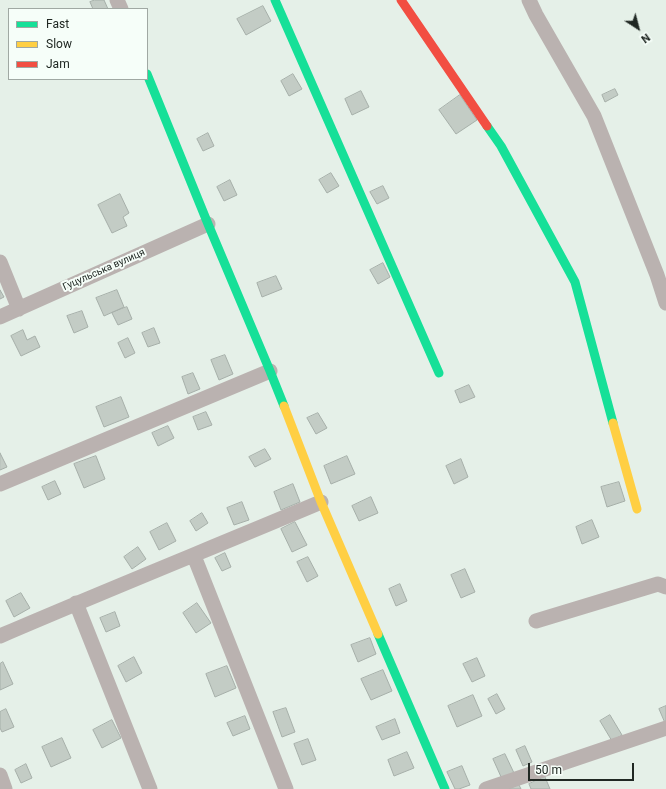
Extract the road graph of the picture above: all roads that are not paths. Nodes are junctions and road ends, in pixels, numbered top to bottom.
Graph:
1 (275, 0) edge
2 (401, 0) edge
3 (529, 0) edge
4 (148, 76) edge
5 (208, 224) junction
6 (0, 262) edge
7 (666, 303) edge
8 (19, 308) junction
9 (0, 317) edge
10 (270, 370) junction
11 (439, 373) dead end
12 (0, 484) edge
13 (321, 502) junction
14 (637, 509) dead end
15 (194, 556) junction
16 (666, 587) edge
17 (76, 603) junction
18 (536, 621) dead end
19 (0, 636) edge
20 (666, 728) edge
21 (0, 775) edge
22 (5, 789) edge
23 (150, 789) edge
24 (286, 789) edge
25 (446, 789) edge
26 (486, 789) edge

1 - 11 street
2 - 14 street
3 - 7 street
4 - 5 street
5 - 8 street, Гуцульська вулиця
5 - 10 street
6 - 8 street
8 - 9 street, Гуцульська вулиця
10 - 12 street
10 - 13 street
13 - 15 street
13 - 25 street
15 - 17 street
15 - 24 street
16 - 18 street
17 - 19 street
17 - 23 street
20 - 26 street
21 - 22 street

